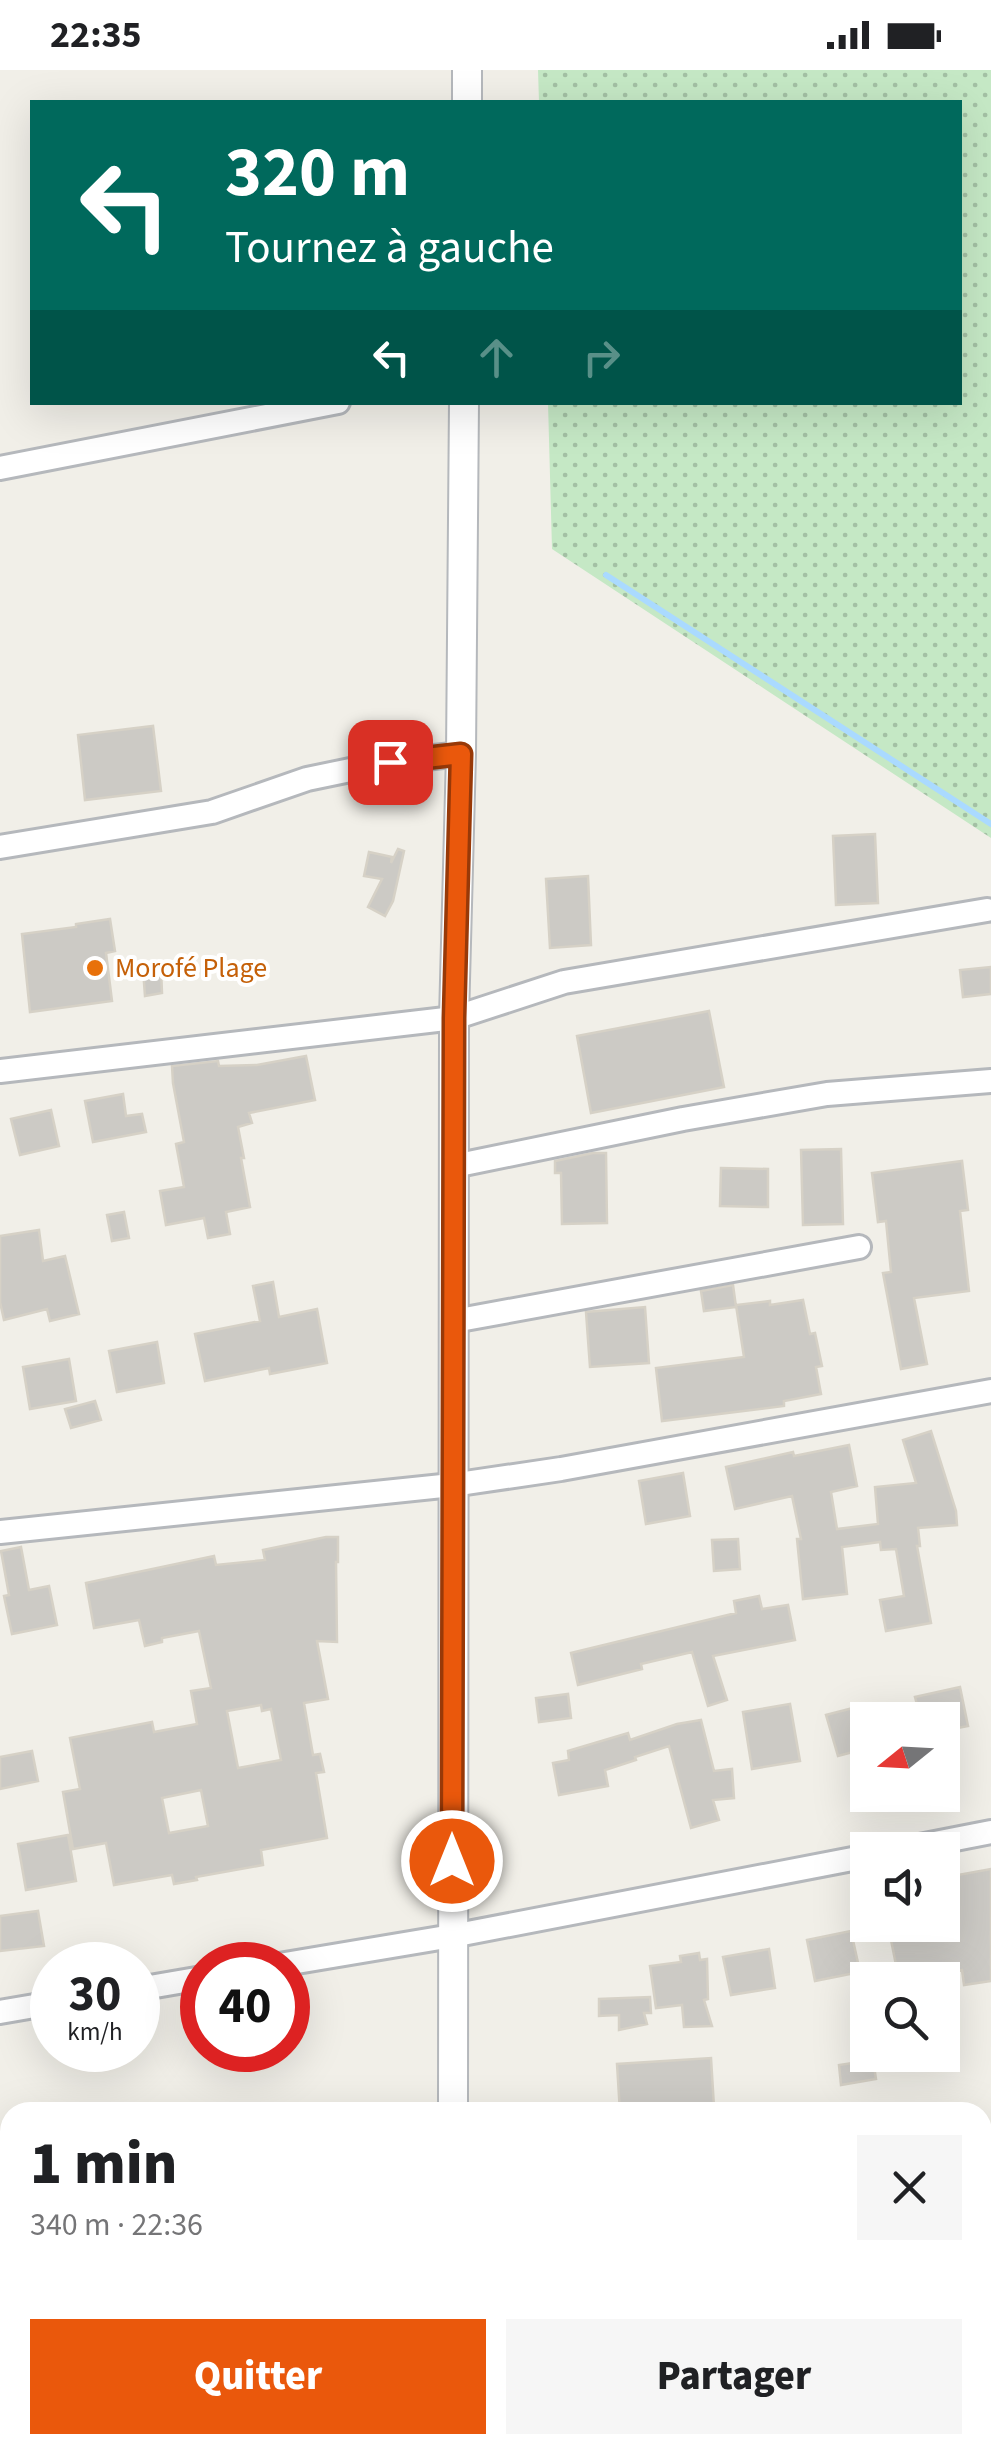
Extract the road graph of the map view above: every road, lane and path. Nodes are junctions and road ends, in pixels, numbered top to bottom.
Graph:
1 (467, 70) edge
2 (466, 100) edge
3 (323, 405) edge
4 (464, 405) edge
5 (0, 468) edge
6 (461, 754) junction
7 (0, 847) edge
8 (987, 910) dead end
9 (454, 1018) junction
10 (0, 1071) edge
11 (991, 1081) edge
12 (454, 1166) junction
13 (858, 1248) dead end
14 (454, 1320) junction
15 (991, 1391) edge
16 (452, 1486) junction
17 (0, 1532) edge
18 (991, 1832) edge
19 (960, 1838) edge
20 (850, 1859) edge
21 (452, 1936) junction
22 (310, 1960) edge
23 (30, 2007) edge
24 (0, 2012) edge
25 (453, 2102) edge

1 - 2 street
3 - 5 street
4 - 6 street
6 - 7 street
6 - 9 street
8 - 9 street
9 - 10 street
9 - 12 street
11 - 12 street
12 - 14 street
13 - 14 street
14 - 16 street
15 - 16 street
16 - 17 street
16 - 21 street
18 - 19 street
20 - 21 street
21 - 22 street
21 - 25 street
23 - 24 street

